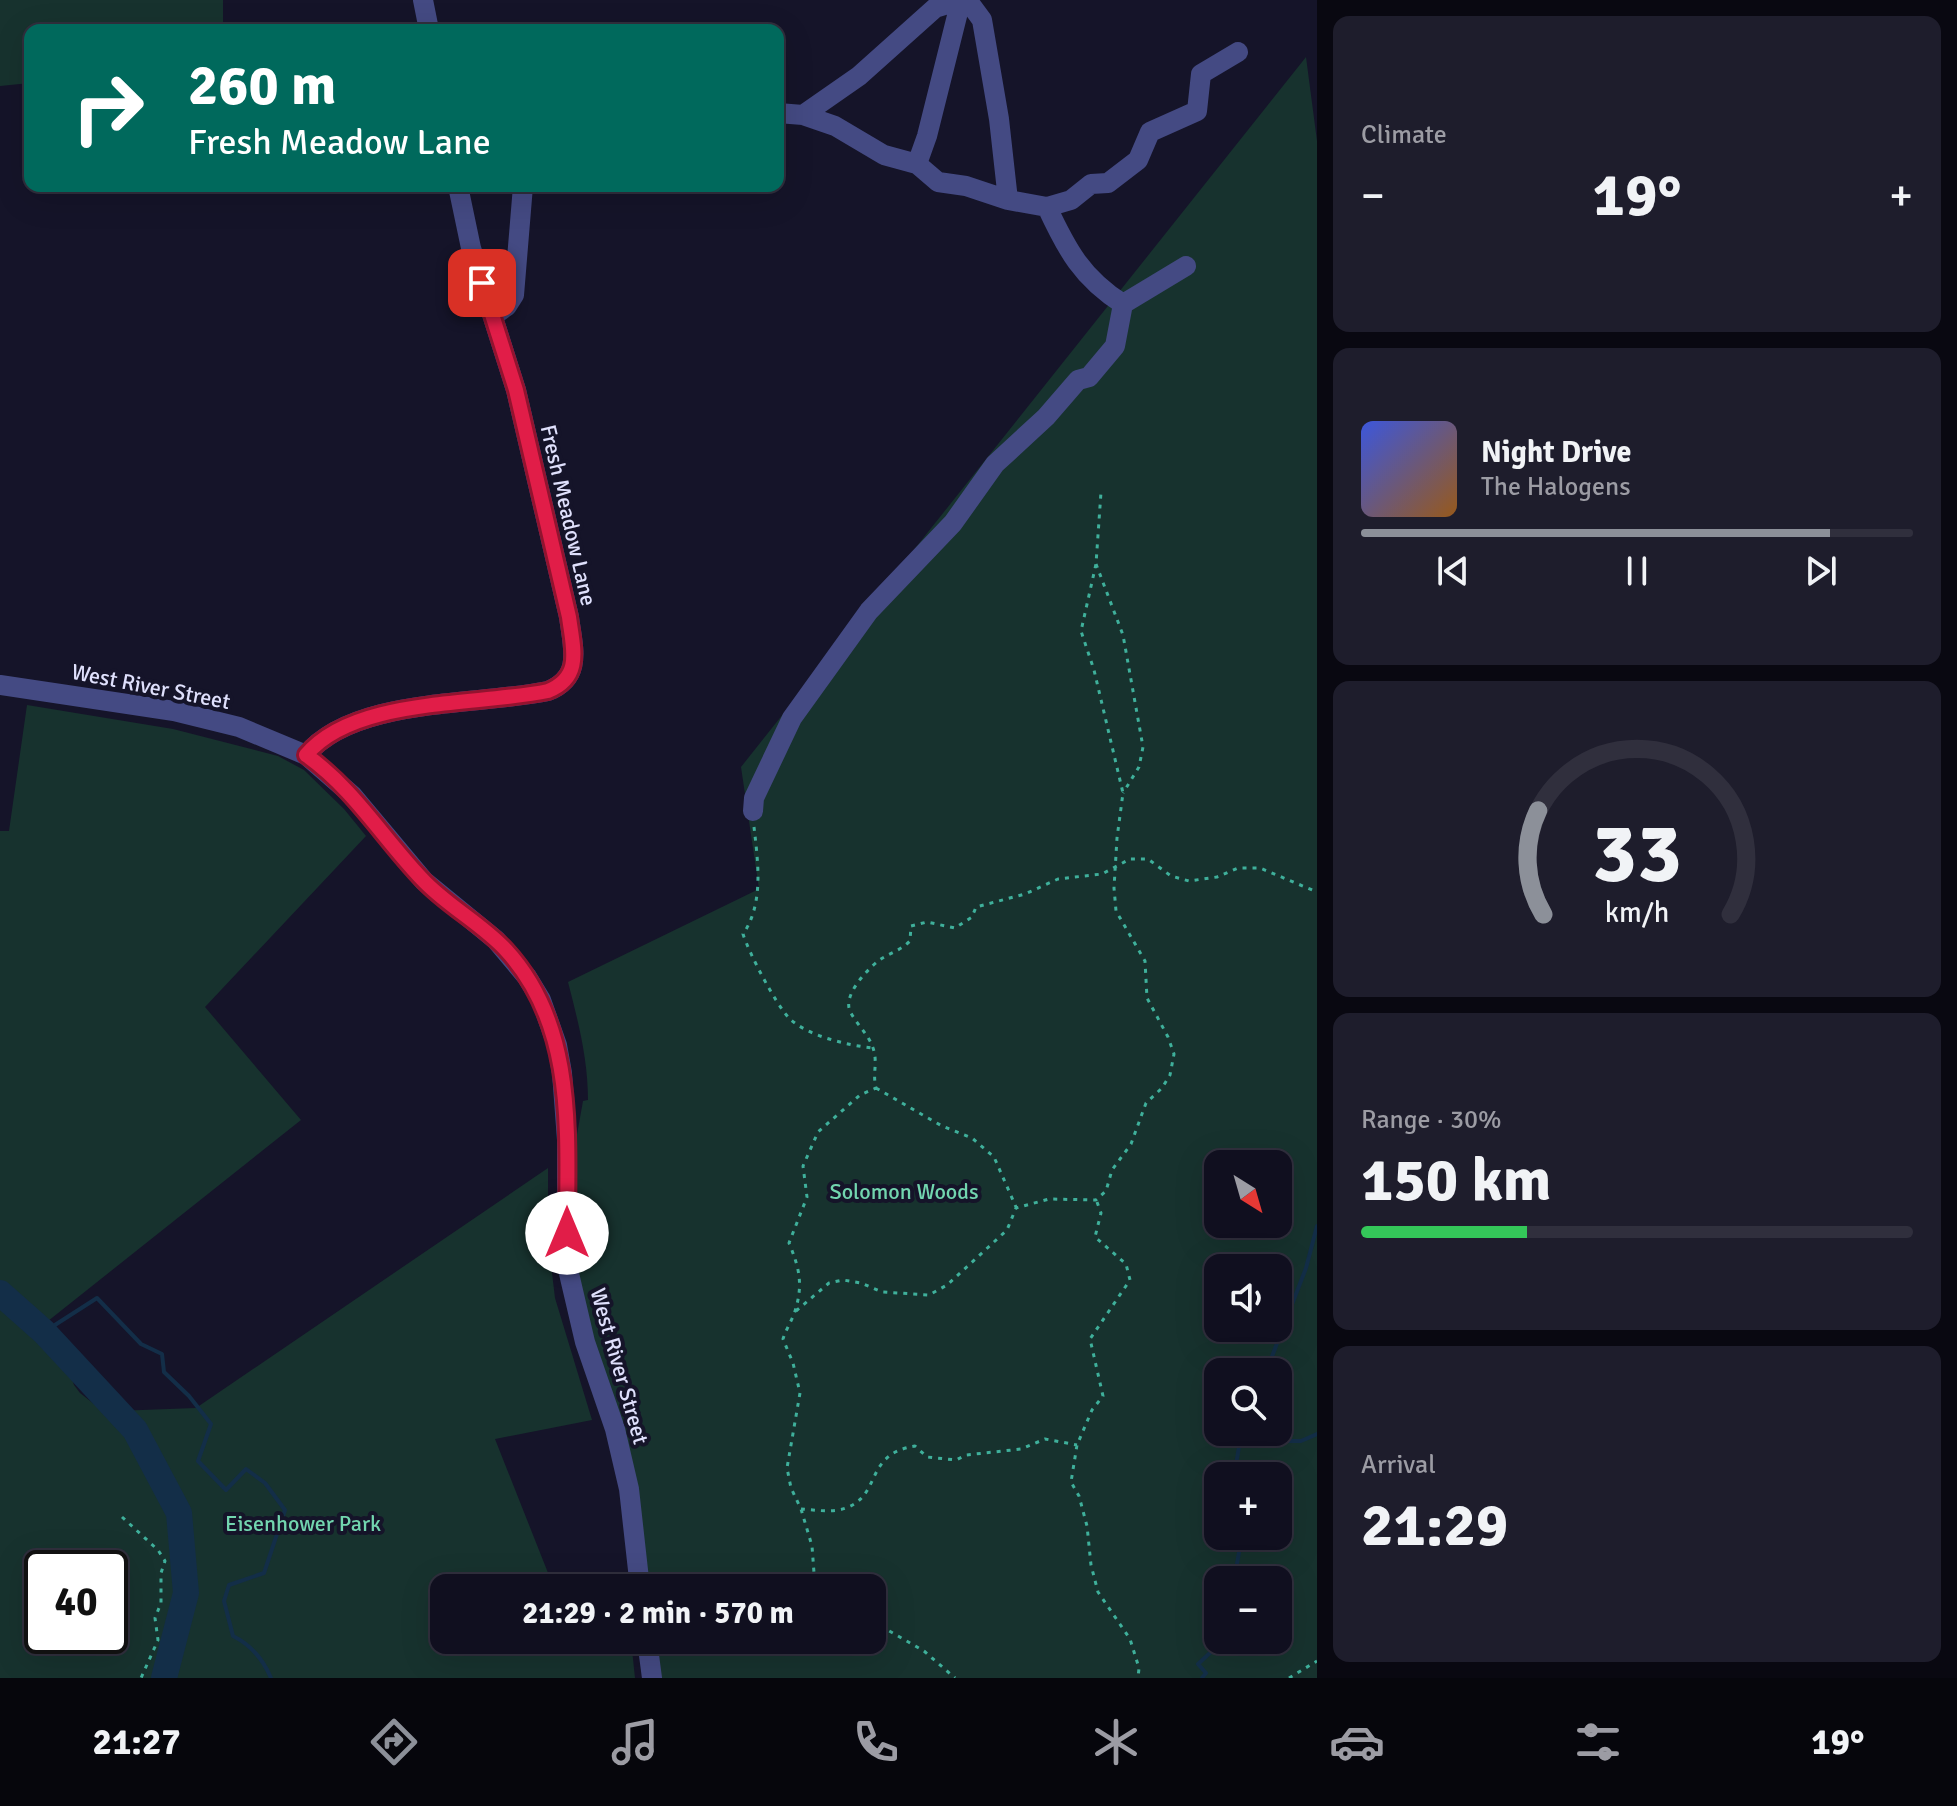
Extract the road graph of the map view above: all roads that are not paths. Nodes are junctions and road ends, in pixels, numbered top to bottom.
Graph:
1 (423, 0) edge
2 (961, 0) edge
3 (428, 24) edge
4 (1238, 52) dead end
5 (784, 113) edge
6 (803, 115) junction
7 (917, 164) junction
8 (459, 192) edge
9 (523, 192) edge
10 (1008, 200) junction
11 (1047, 207) junction
12 (1186, 266) dead end
13 (1123, 304) junction
14 (493, 316) junction
15 (0, 685) edge
16 (306, 755) junction
17 (753, 811) road end
18 (638, 1574) edge
19 (649, 1654) edge
20 (652, 1678) edge

1 - 3 street
2 - 6 street
2 - 7 street
2 - 10 street
4 - 11 street
5 - 6 street
6 - 7 street
7 - 10 street
8 - 14 street, Fresh Meadow Lane
9 - 14 street
10 - 11 street
11 - 13 street
12 - 13 street
13 - 17 street
14 - 16 street, Fresh Meadow Lane
15 - 16 street, West River Street
16 - 18 street, West River Street
19 - 20 street

